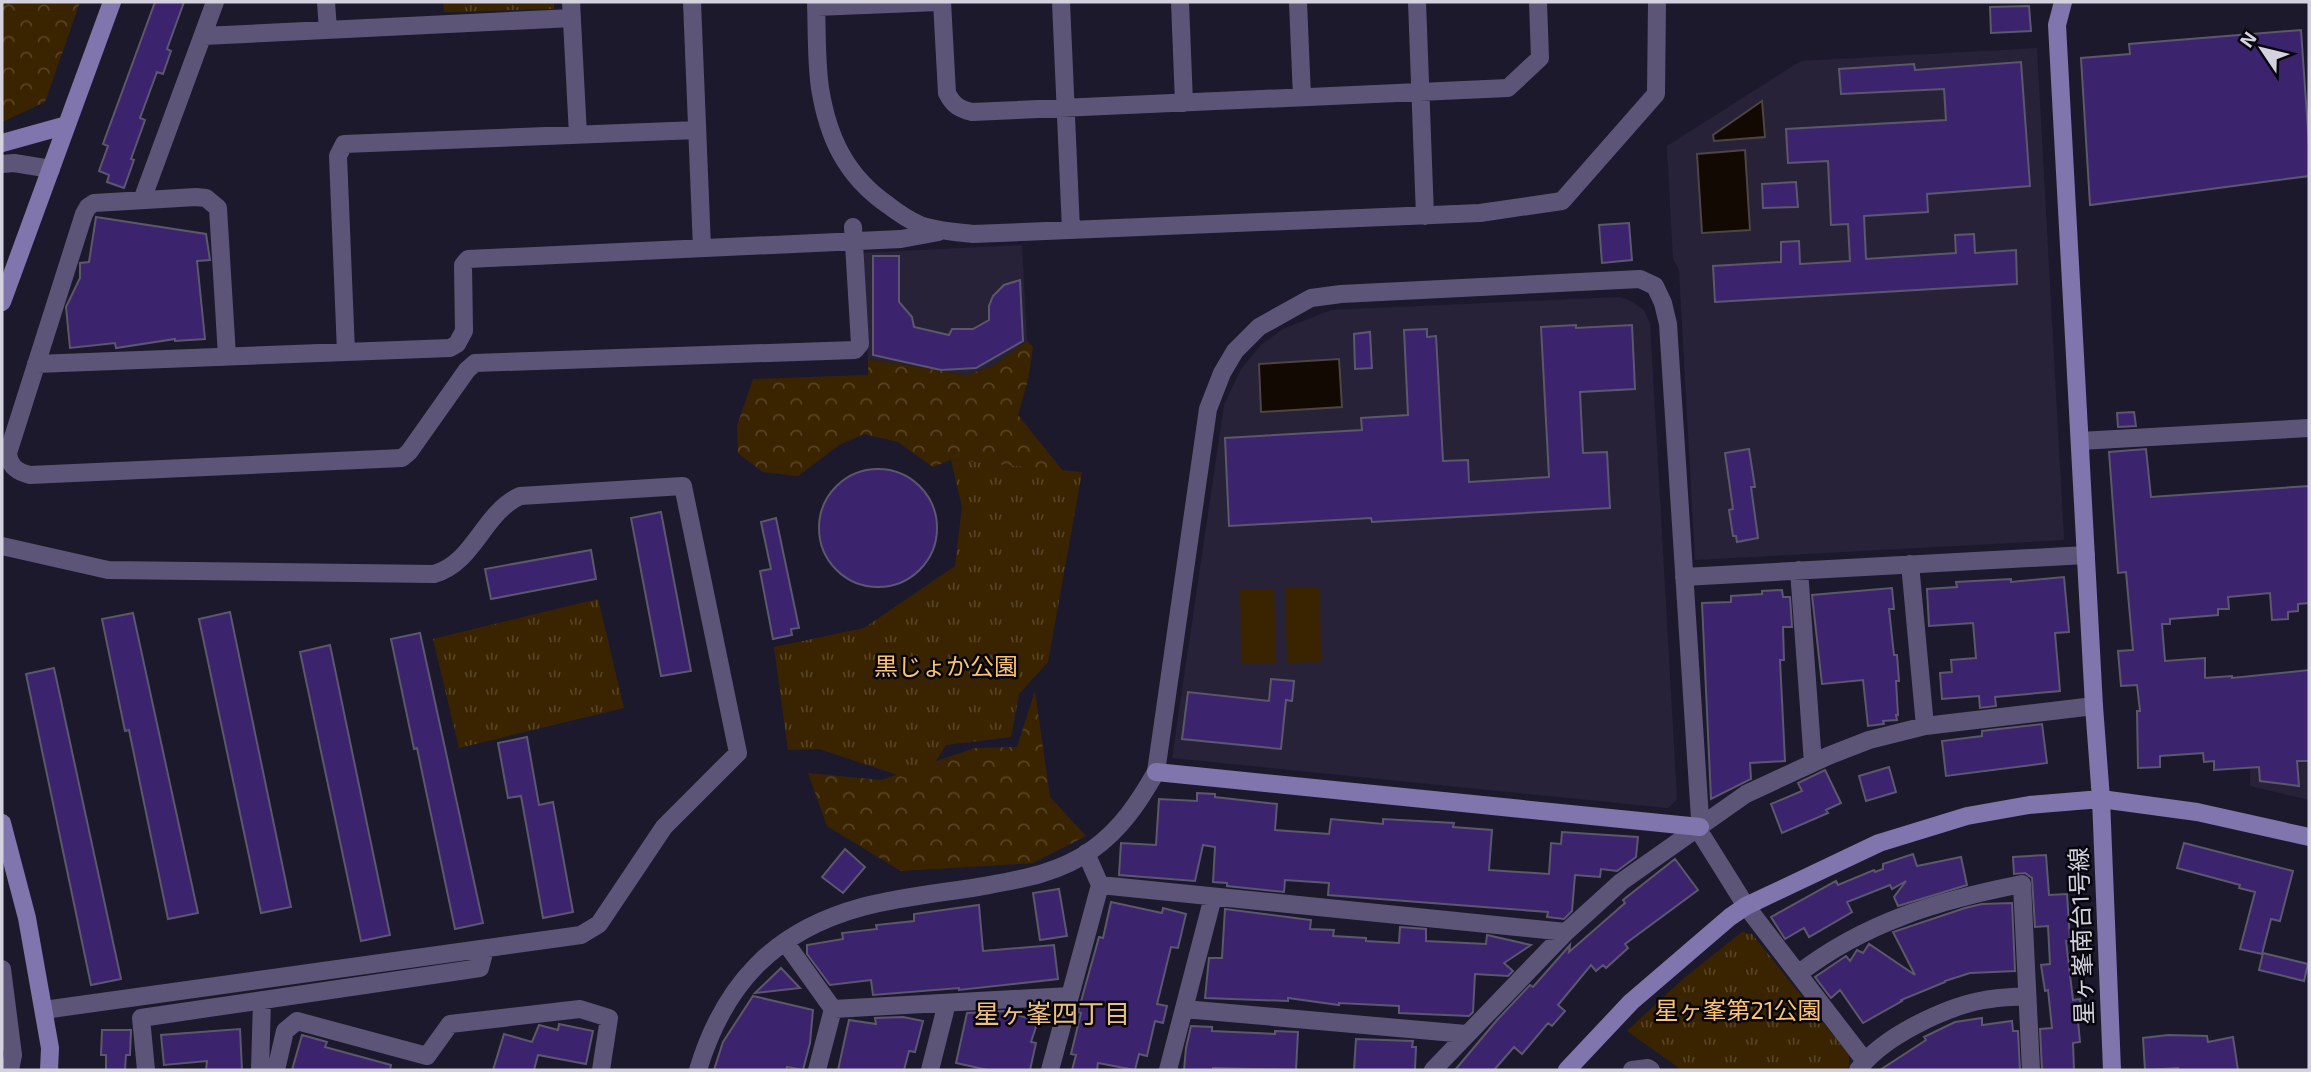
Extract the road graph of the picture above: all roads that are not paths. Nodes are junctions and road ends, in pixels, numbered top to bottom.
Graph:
1 (112, 2) edge
2 (215, 2) edge
3 (326, 2) edge
4 (692, 2) edge
5 (940, 2) edge
6 (1061, 2) edge
7 (1180, 2) edge
8 (1298, 2) edge
9 (1417, 2) edge
10 (1538, 2) edge
11 (1657, 2) edge
12 (2063, 2) edge
13 (816, 4) edge
14 (571, 10) edge
15 (328, 30) junction
16 (203, 36) junction
17 (1420, 92) junction
18 (1302, 97) junction
19 (1184, 103) junction
20 (1066, 108) junction
21 (66, 125) junction
22 (697, 130) junction
23 (578, 135) junction
24 (2, 143) edge
25 (2, 164) edge
26 (51, 169) junction
27 (142, 200) junction
28 (1425, 216) junction
29 (1071, 230) junction
30 (943, 231) junction
31 (853, 234) junction
32 (702, 248) junction
33 (2, 302) edge
34 (346, 352) junction
35 (227, 356) junction
36 (36, 364) junction
37 (2309, 428) edge
38 (2080, 441) junction
39 (2, 546) edge
40 (2086, 555) junction
41 (1910, 564) junction
42 (1799, 570) junction
43 (1684, 577) junction
44 (2094, 706) junction
45 (1925, 726) junction
46 (1813, 763) junction
47 (1156, 772) junction
48 (2101, 799) junction
49 (2, 823) edge
50 (1700, 827) junction
51 (2309, 836) edge
52 (1086, 853) junction
53 (1100, 885) junction
54 (1213, 897) junction
55 (1746, 906) junction
56 (1566, 932) junction
57 (785, 942) junction
58 (485, 949) junction
59 (2, 970) edge
60 (1798, 974) junction
61 (1070, 996) junction
62 (2027, 996) junction
63 (262, 1000) junction
64 (947, 1003) junction
65 (833, 1009) junction
66 (1184, 1009) junction
67 (44, 1010) junction
68 (1466, 1034) junction
69 (1861, 1066) edge
70 (10, 1070) edge
71 (49, 1070) edge
72 (146, 1070) edge
73 (260, 1070) edge
74 (276, 1070) edge
75 (601, 1070) edge
76 (698, 1070) edge
77 (817, 1070) edge
78 (930, 1070) edge
79 (1050, 1070) edge
80 (1168, 1070) edge
81 (1433, 1070) edge
82 (1567, 1070) edge
83 (1632, 1070) edge
84 (1651, 1070) edge
85 (2031, 1070) edge
86 (2112, 1070) edge

1 - 21 street
2 - 16 street
3 - 15 street
4 - 22 street
5 - 13 street
5 - 20 street
6 - 20 street
7 - 19 street
8 - 18 street
9 - 17 street
10 - 17 street
11 - 28 street
12 - 38 street, 星ヶ峯南台1号線
13 - 30 street
14 - 15 street
14 - 23 street
15 - 16 street
16 - 27 street
17 - 18 street
17 - 28 street
18 - 19 street
19 - 20 street
20 - 29 street
21 - 24 street
21 - 26 street
22 - 23 street
22 - 32 street
23 - 34 street
25 - 26 street
26 - 33 street
27 - 35 street
27 - 36 street
28 - 29 street
29 - 30 street
30 - 31 street
31 - 32 street
31 - 36 street
32 - 34 street
34 - 35 street
35 - 36 street
37 - 38 street
38 - 40 street, 星ヶ峯南台1号線
39 - 58 street
40 - 41 street
40 - 44 street, 星ヶ峯南台1号線
41 - 42 street
41 - 45 street
42 - 43 street
42 - 46 street
43 - 47 street
43 - 50 street
44 - 45 street
44 - 48 street, 星ヶ峯南台1号線
45 - 46 street
46 - 50 street
47 - 50 street
47 - 52 street
48 - 51 street
48 - 55 street
48 - 86 street, 星ヶ峯南台1号線
49 - 67 street
50 - 55 street
50 - 56 street
52 - 53 street
52 - 57 street
53 - 54 street
53 - 61 street
54 - 56 street
54 - 66 street
55 - 60 street
55 - 82 street
56 - 68 street
57 - 65 street
57 - 76 street
58 - 63 street
58 - 67 street
59 - 70 street
60 - 62 street
60 - 69 street
61 - 64 street
61 - 79 street
62 - 69 street
62 - 85 street
63 - 72 street
63 - 73 street
64 - 65 street
64 - 78 street
65 - 77 street
66 - 68 street
66 - 80 street
67 - 71 street
68 - 81 street
74 - 75 street
83 - 84 street

